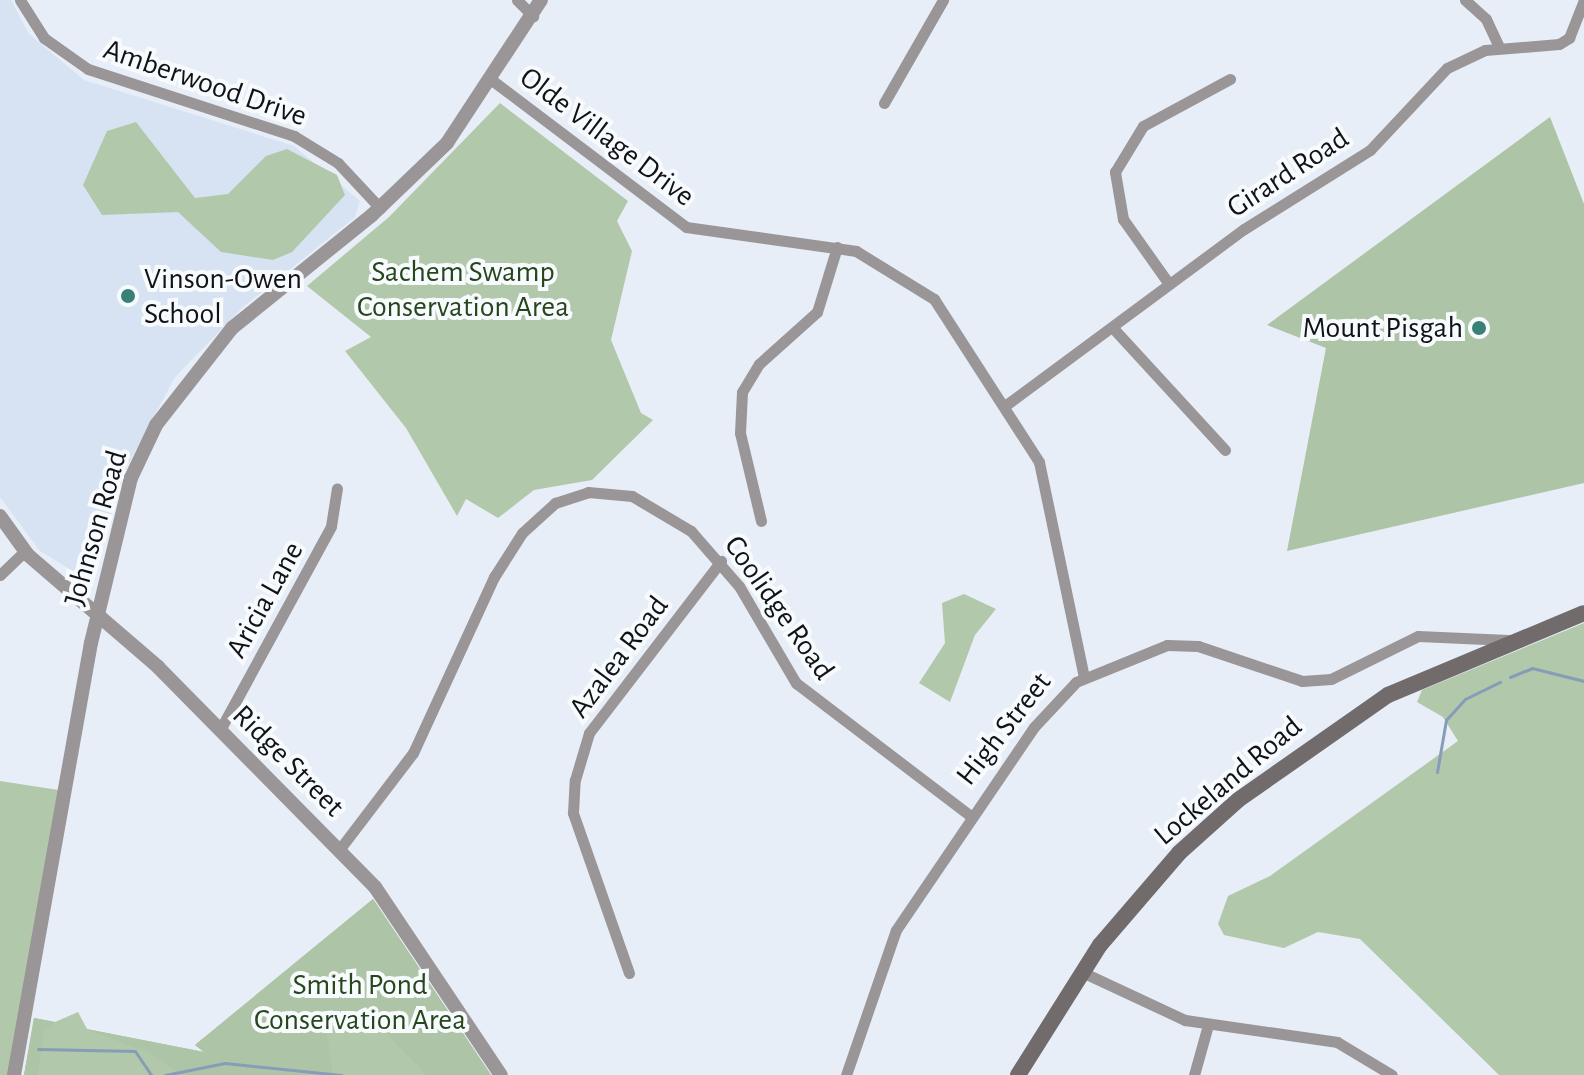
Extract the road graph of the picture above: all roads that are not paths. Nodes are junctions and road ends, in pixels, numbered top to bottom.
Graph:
1 (20, 0) edge
2 (517, 0) edge
3 (541, 0) edge
4 (943, 0) edge
5 (1465, 0) edge
6 (1584, 0) edge
7 (533, 16) junction
8 (1499, 47) junction
9 (1230, 79) dead end
10 (493, 81) junction
11 (884, 103) dead end
12 (380, 208) junction
13 (837, 247) junction
14 (1169, 284) junction
15 (1112, 327) junction
16 (1006, 405) junction
17 (1225, 450) dead end
18 (337, 488) dead end
19 (0, 516) edge
20 (761, 521) dead end
21 (25, 551) junction
22 (721, 561) junction
23 (0, 575) edge
24 (1584, 613) edge
25 (97, 616) junction
26 (1508, 640) junction
27 (1084, 677) junction
28 (220, 730) junction
29 (972, 817) junction
30 (339, 850) junction
31 (1082, 972) junction
32 (629, 973) dead end
33 (1208, 1025) junction
34 (14, 1075) edge
35 (501, 1075) edge
36 (846, 1075) edge
37 (1018, 1075) edge
38 (1194, 1075) edge
39 (1392, 1075) edge

1 - 12 street, Amberwood Drive
2 - 7 street
3 - 7 street, Johnson Road
4 - 11 street
5 - 8 street
6 - 8 street, Girard Road
7 - 10 street, Johnson Road
8 - 14 street, Girard Road
9 - 14 street
10 - 12 street, Johnson Road
10 - 13 street, Olde Village Drive
12 - 25 street, Johnson Road
13 - 16 street, Olde Village Drive
13 - 20 street
14 - 15 street, Girard Road
15 - 16 street, Girard Road
15 - 17 street
16 - 27 street, Olde Village Drive
18 - 28 street, Aricia Lane
19 - 21 street, Ridge Street
21 - 23 street
21 - 25 street, Ridge Street
22 - 29 street, Coolidge Road
22 - 30 street, Coolidge Road
22 - 32 street, Azalea Road
24 - 26 main road, High Street
25 - 28 street, Ridge Street
25 - 34 street, Johnson Road
26 - 27 street, High Street
26 - 31 main road, Lockeland Road
27 - 29 street, High Street
28 - 30 street, Ridge Street
29 - 36 street, High Street
30 - 35 street, Ridge Street
31 - 33 street
31 - 37 main road, Lockeland Road
33 - 38 street
33 - 39 street

